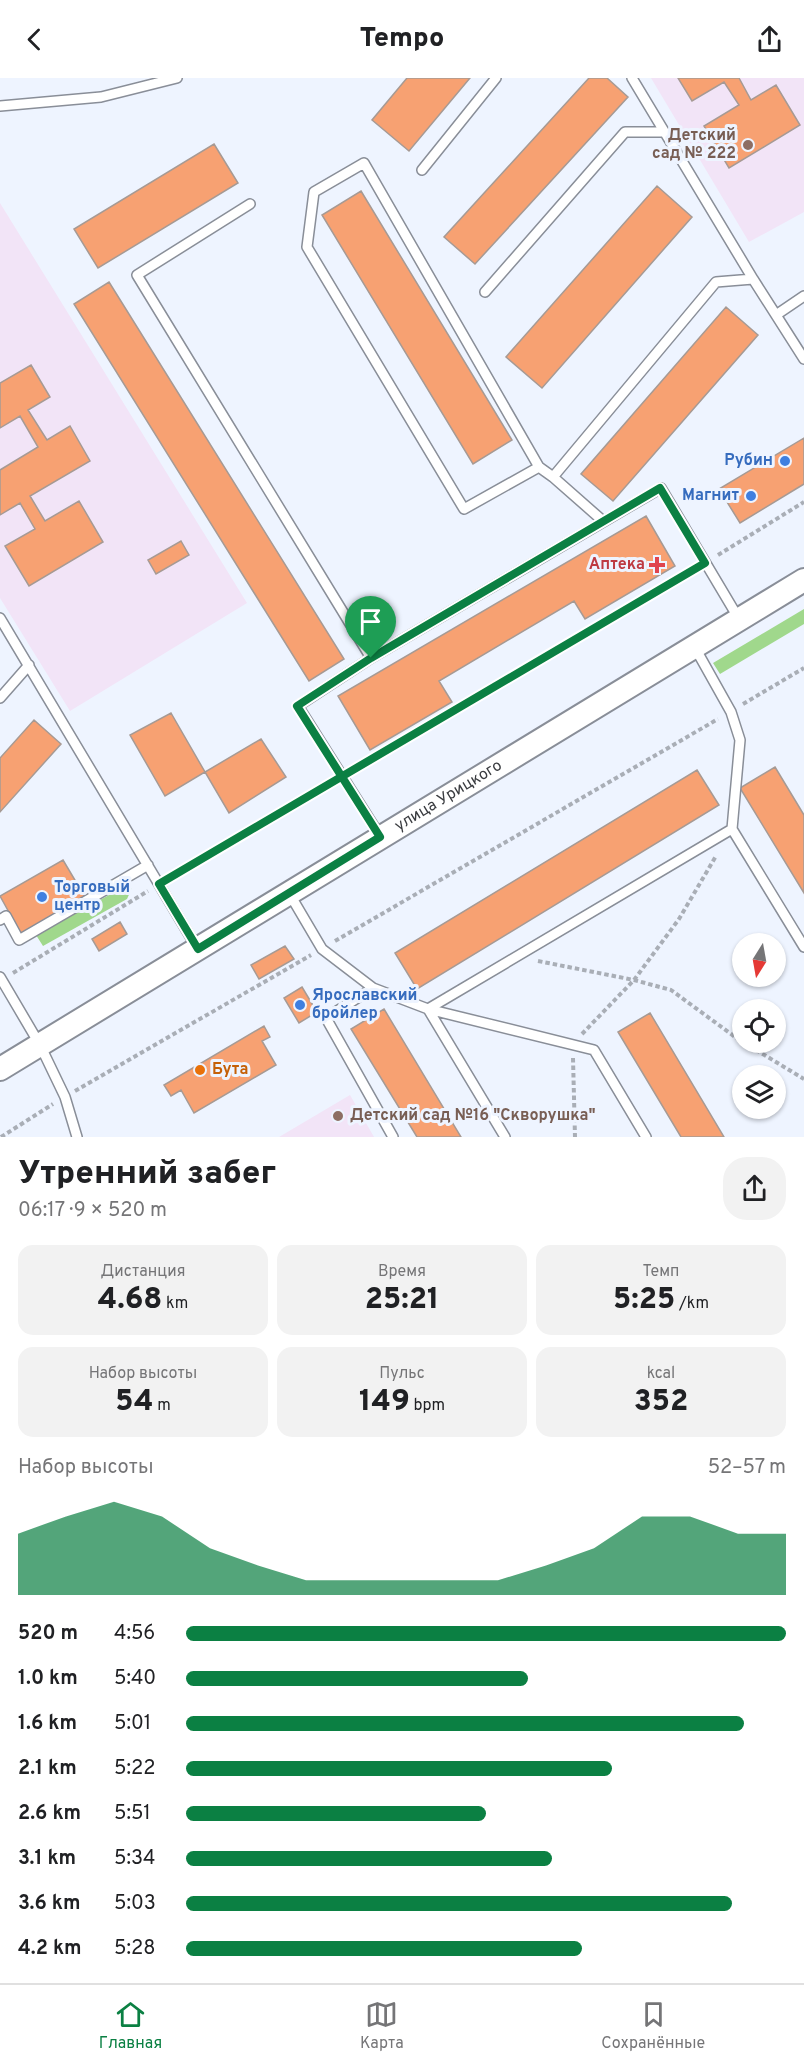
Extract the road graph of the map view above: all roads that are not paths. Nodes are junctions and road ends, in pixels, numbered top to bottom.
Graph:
1 (177, 78) edge
2 (496, 78) edge
3 (632, 78) edge
4 (0, 106) edge
5 (665, 132) junction
6 (422, 170) dead end
7 (250, 204) dead end
8 (753, 279) junction
9 (485, 292) dead end
10 (804, 296) edge
11 (776, 315) junction
12 (804, 359) edge
13 (539, 466) junction
14 (553, 477) junction
15 (603, 521) junction
16 (804, 580) edge
17 (0, 618) edge
18 (739, 619) junction
19 (694, 646) junction
20 (371, 658) junction
21 (29, 665) junction
22 (0, 698) edge
23 (732, 829) junction
24 (380, 837) junction
25 (148, 865) junction
26 (289, 893) junction
27 (0, 920) edge
28 (804, 947) edge
29 (198, 949) junction
30 (1, 978) edge
31 (373, 988) junction
32 (428, 1009) junction
33 (40, 1045) junction
34 (0, 1069) edge
35 (76, 1137) edge
36 (393, 1137) edge
37 (505, 1137) edge
38 (646, 1137) edge

1 - 4 lane
2 - 6 lane
3 - 5 lane
5 - 8 lane
5 - 9 lane
7 - 20 lane
8 - 11 lane
8 - 14 lane
10 - 11 lane
11 - 12 lane
13 - 13 lane
13 - 14 lane
14 - 15 lane
15 - 18 lane
15 - 20 lane
16 - 18 street, улица Урицкого
17 - 21 lane
18 - 19 street, улица Урицкого
19 - 23 lane
19 - 24 street, улица Урицкого
20 - 24 lane
21 - 22 lane
21 - 25 lane
23 - 28 lane
23 - 32 lane
24 - 26 street, улица Урицкого
25 - 27 lane
25 - 29 lane
26 - 29 street, улица Урицкого
26 - 31 lane
29 - 33 street, улица Урицкого
30 - 33 lane
31 - 32 lane
31 - 36 lane
32 - 37 lane
32 - 38 lane
33 - 34 street, улица Урицкого
33 - 35 lane

